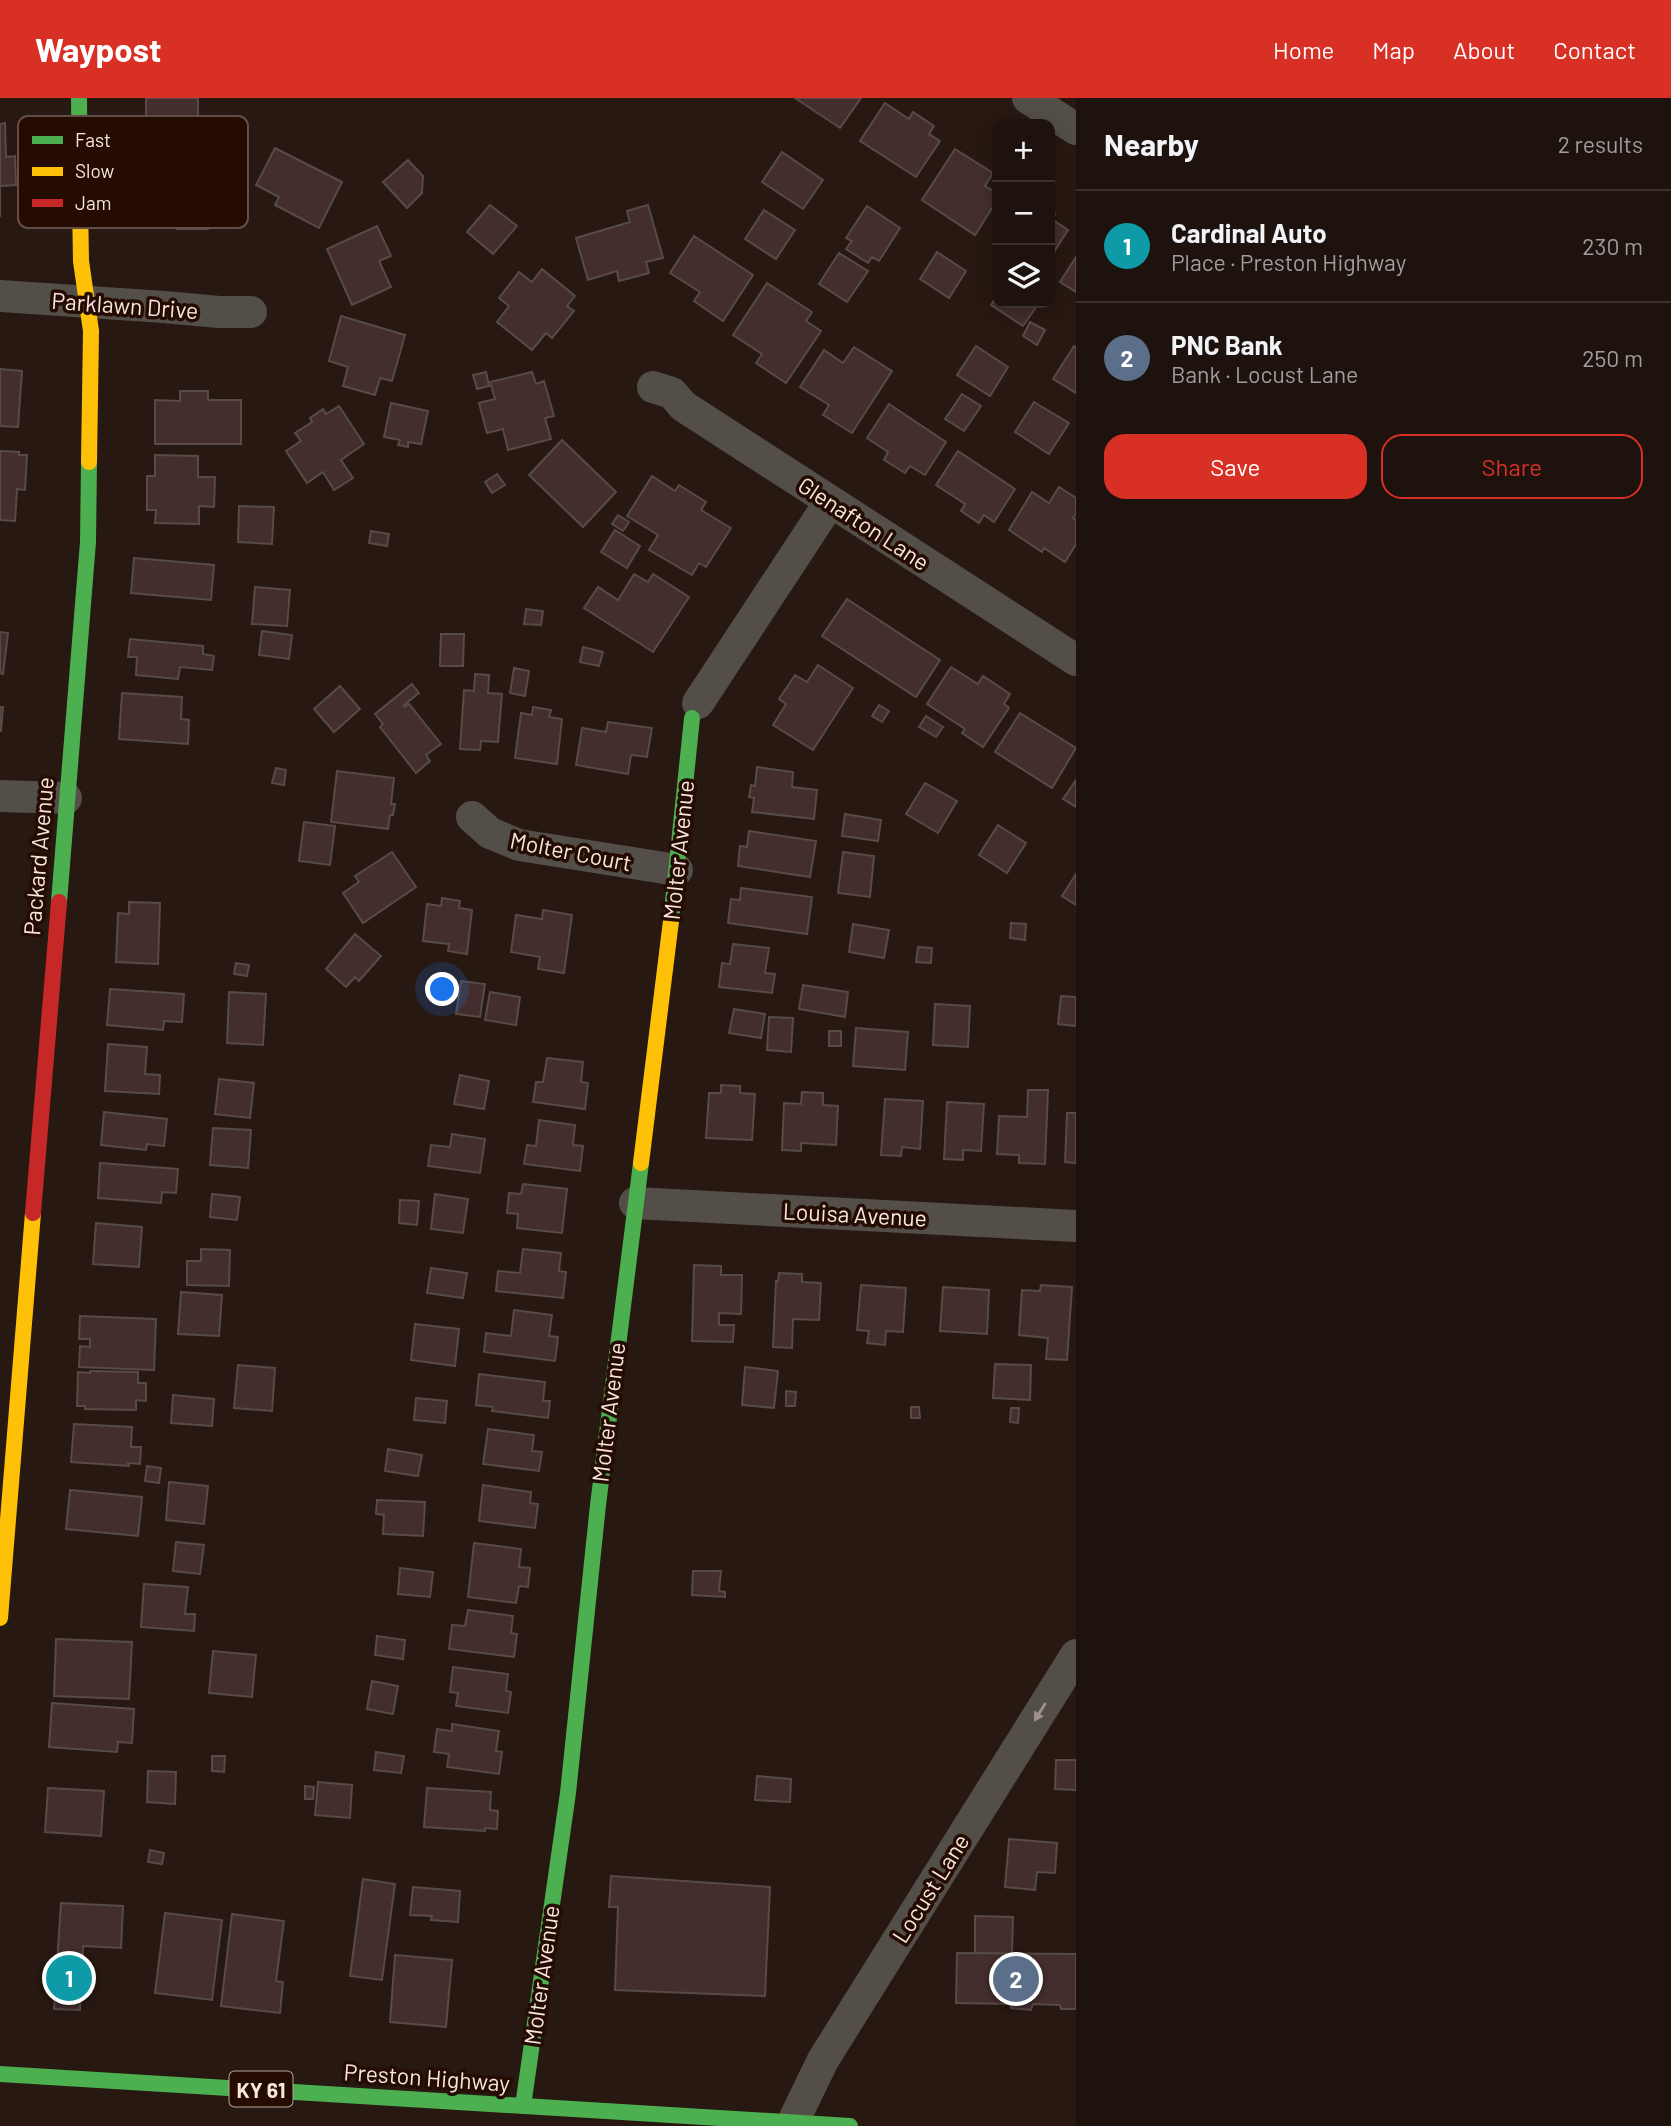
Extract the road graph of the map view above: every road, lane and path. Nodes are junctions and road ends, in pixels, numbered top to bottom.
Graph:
1 (79, 98) edge
2 (1028, 98) edge
3 (79, 116) edge
4 (1076, 129) edge
5 (81, 228) edge
6 (0, 296) edge
7 (86, 301) junction
8 (251, 312) dead end
9 (653, 387) dead end
10 (830, 502) junction
11 (1076, 660) edge
12 (695, 711) joint
13 (0, 796) edge
14 (66, 798) junction
15 (472, 817) dead end
16 (677, 870) junction
17 (635, 1203) junction
18 (1076, 1226) edge
19 (0, 1618) edge
20 (1075, 1658) edge
21 (0, 2074) edge
22 (523, 2106) junction
23 (792, 2124) edge
24 (850, 2126) edge

1 - 3 street, Packard Avenue
2 - 4 street
5 - 7 street, Packard Avenue
6 - 7 street, Parklawn Drive
7 - 8 street, Parklawn Drive
7 - 14 street, Packard Avenue
9 - 10 street, Glenafton Lane
10 - 11 street, Glenafton Lane
10 - 12 street, Molter Avenue
12 - 16 street, Molter Avenue
13 - 14 street
14 - 19 street, Packard Avenue
15 - 16 street, Molter Court
16 - 17 street, Molter Avenue
17 - 18 street, Louisa Avenue
17 - 22 street, Molter Avenue
20 -> 23 street, Locust Lane
21 - 22 street, Preston Highway / KY 61
22 - 23 street, Preston Highway / KY 61
23 - 24 street, Preston Highway / KY 61

